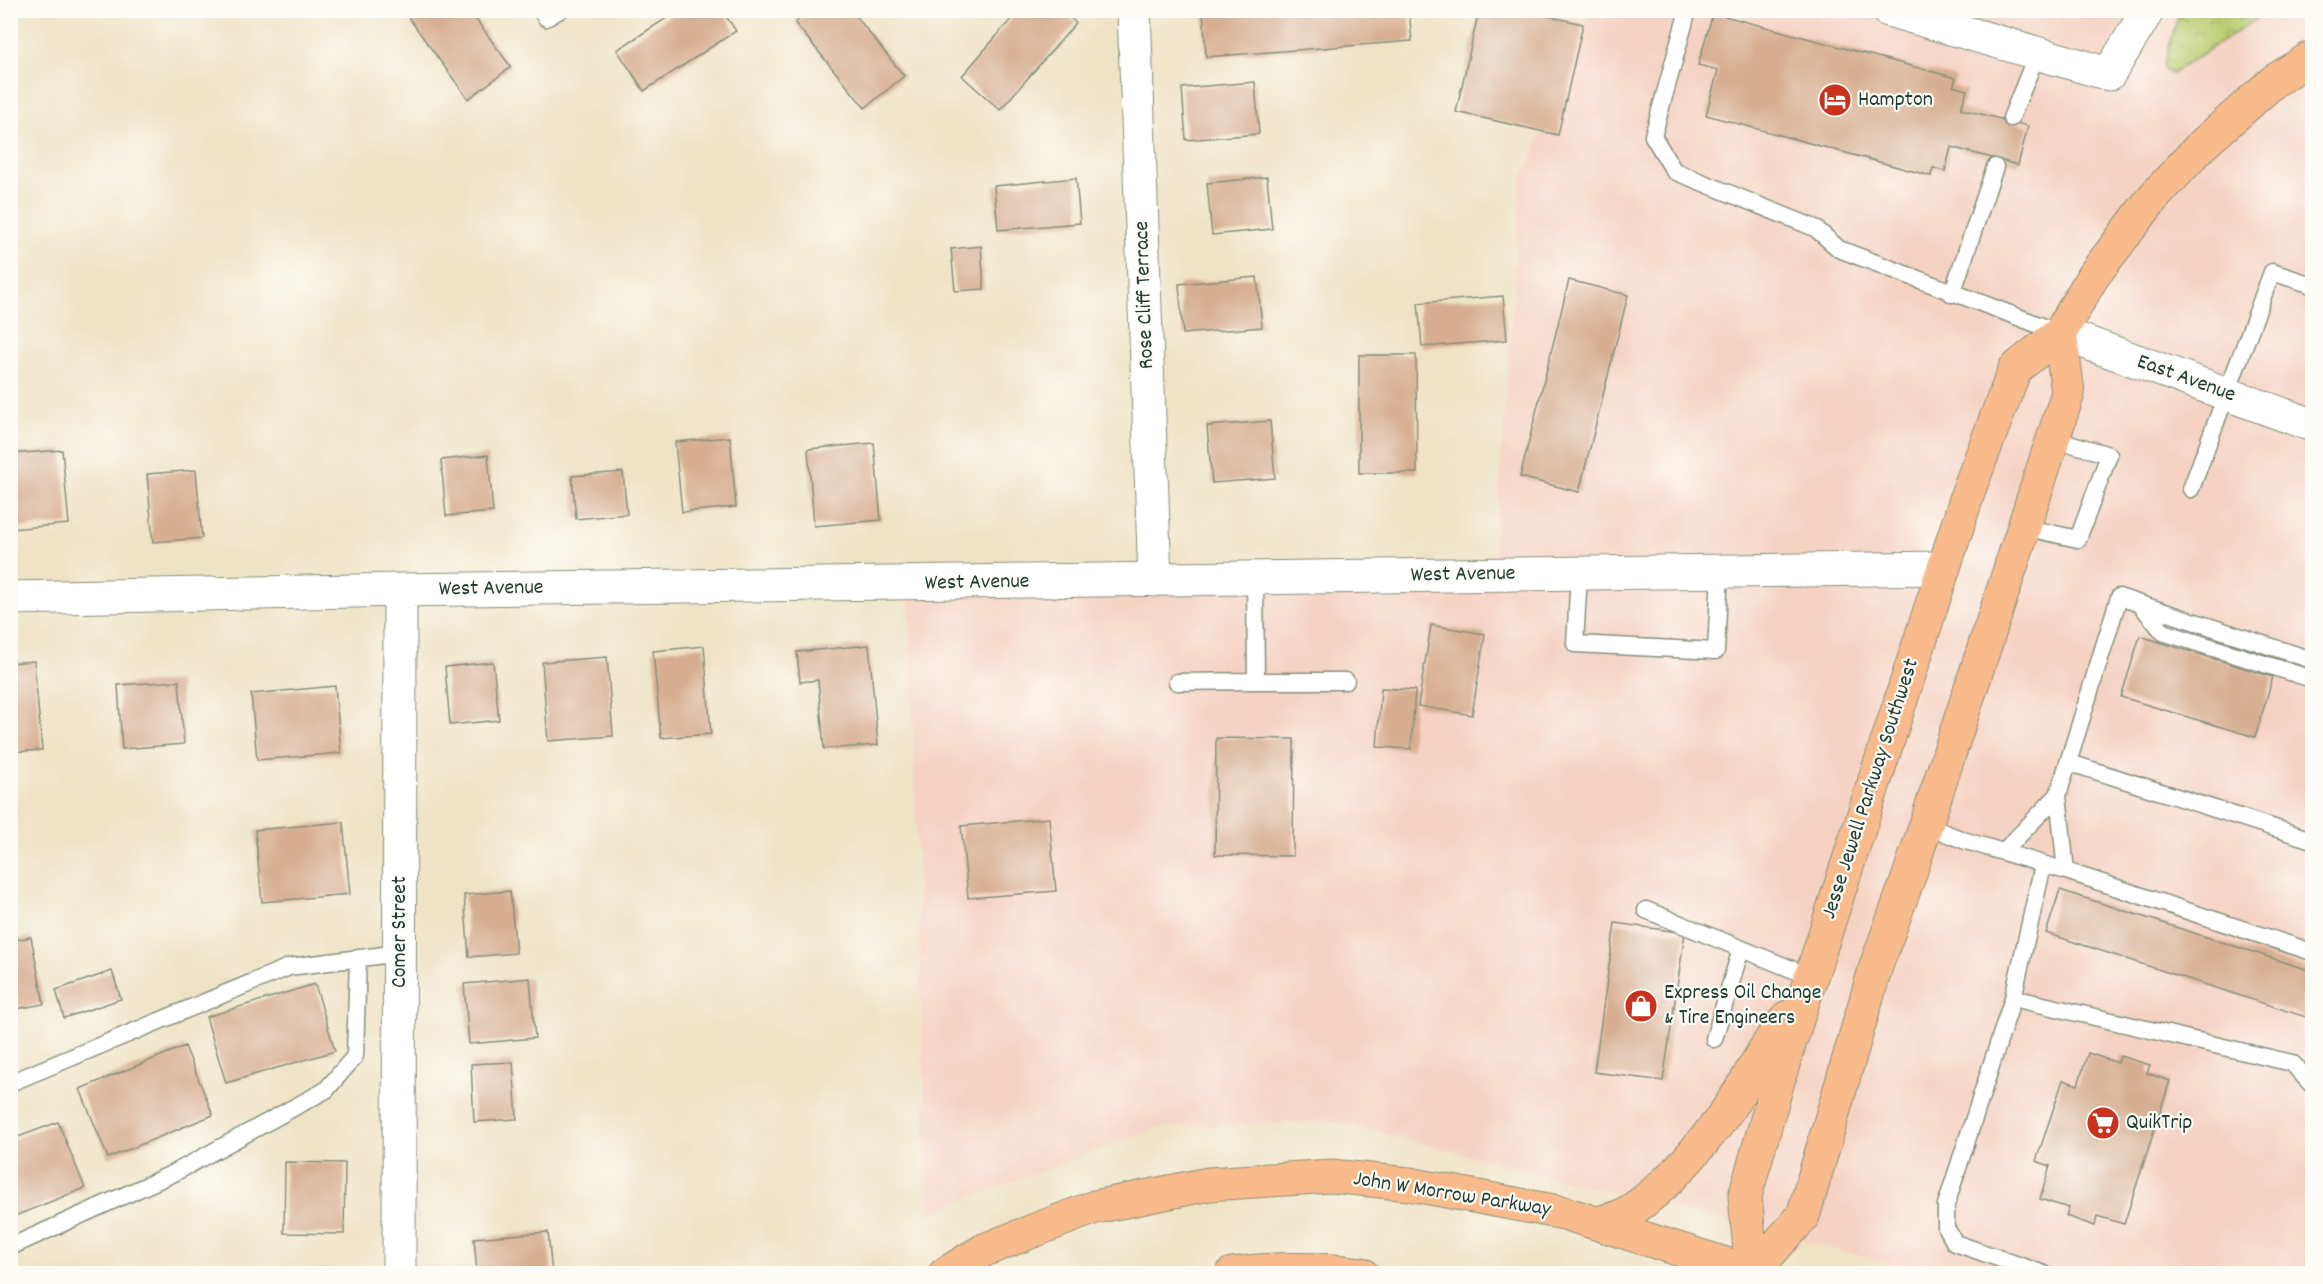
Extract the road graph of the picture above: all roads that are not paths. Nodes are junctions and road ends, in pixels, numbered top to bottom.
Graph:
1 (541, 10) edge
2 (560, 10) edge
3 (1134, 10) edge
4 (1688, 10) edge
5 (1888, 10) edge
6 (2148, 10) edge
7 (2037, 54) junction
8 (2313, 57) edge
9 (2011, 118) dead end
10 (1995, 167) dead end
11 (2313, 285) edge
12 (1952, 294) junction
13 (2060, 333) junction
14 (2225, 394) junction
15 (2313, 425) edge
16 (2052, 438) junction
17 (2191, 489) dead end
18 (2023, 527) junction
19 (1943, 568) junction
20 (1720, 571) junction
21 (1579, 574) junction
22 (1255, 578) junction
23 (1155, 580) junction
24 (400, 590) junction
25 (10, 598) edge
26 (2141, 604) junction
27 (2313, 660) edge
28 (2313, 679) edge
29 (1256, 681) junction
30 (1346, 681) dead end
31 (1177, 682) dead end
32 (2070, 763) junction
33 (2058, 795) junction
34 (1925, 825) junction
35 (2313, 840) edge
36 (2004, 851) junction
37 (2043, 865) junction
38 (2066, 871) junction
39 (1646, 910) dead end
40 (1742, 949) junction
41 (2313, 952) edge
42 (400, 953) junction
43 (358, 958) junction
44 (1807, 988) junction
45 (2013, 998) junction
46 (1714, 1039) dead end
47 (10, 1083) edge
48 (2313, 1085) edge
49 (1596, 1223) junction
50 (10, 1247) edge
51 (1753, 1273) edge
52 (399, 1274) edge
53 (945, 1274) edge
54 (1232, 1274) edge
55 (1362, 1274) edge
56 (2044, 1274) edge

1 - 2 lane
3 - 23 street, Rose Cliff Terrace
4 - 12 lane
5 - 7 street
6 - 7 street
7 - 9 lane
8 - 13 main road, Jesse Jewell Parkway Southwest
10 - 12 lane
11 - 14 lane
12 - 13 lane
13 - 14 street, East Avenue
13 - 16 main road
13 - 19 main road, Jesse Jewell Parkway Southwest
14 - 15 street, East Avenue
14 - 17 lane
16 - 18 main road
16 - 18 lane
18 - 34 main road
19 - 20 street, West Avenue
19 - 44 main road, Jesse Jewell Parkway Southwest
20 - 21 street, West Avenue
20 - 21 lane
21 - 22 street, West Avenue
22 - 23 street, West Avenue
22 - 29 lane
23 - 24 street, West Avenue
24 - 25 street, West Avenue
24 - 42 street, Comer Street
26 - 27 lane
26 - 28 lane
26 - 32 lane
29 - 30 lane
29 - 31 lane
32 - 33 lane
32 - 35 lane
33 - 36 lane
33 - 38 lane
34 - 36 lane
34 - 51 main road
36 - 37 lane
37 - 38 lane
37 - 45 lane
38 - 41 lane
39 - 40 lane
40 - 44 lane
40 - 46 lane
42 - 43 lane
42 - 52 street, Comer Street
43 - 47 lane
43 - 50 lane
44 - 49 main road
44 - 51 main road, Jesse Jewell Parkway Southwest
45 - 48 lane
45 - 56 lane
49 - 51 main road, John W Morrow Parkway
49 - 53 main road, John W Morrow Parkway
54 - 55 main road

